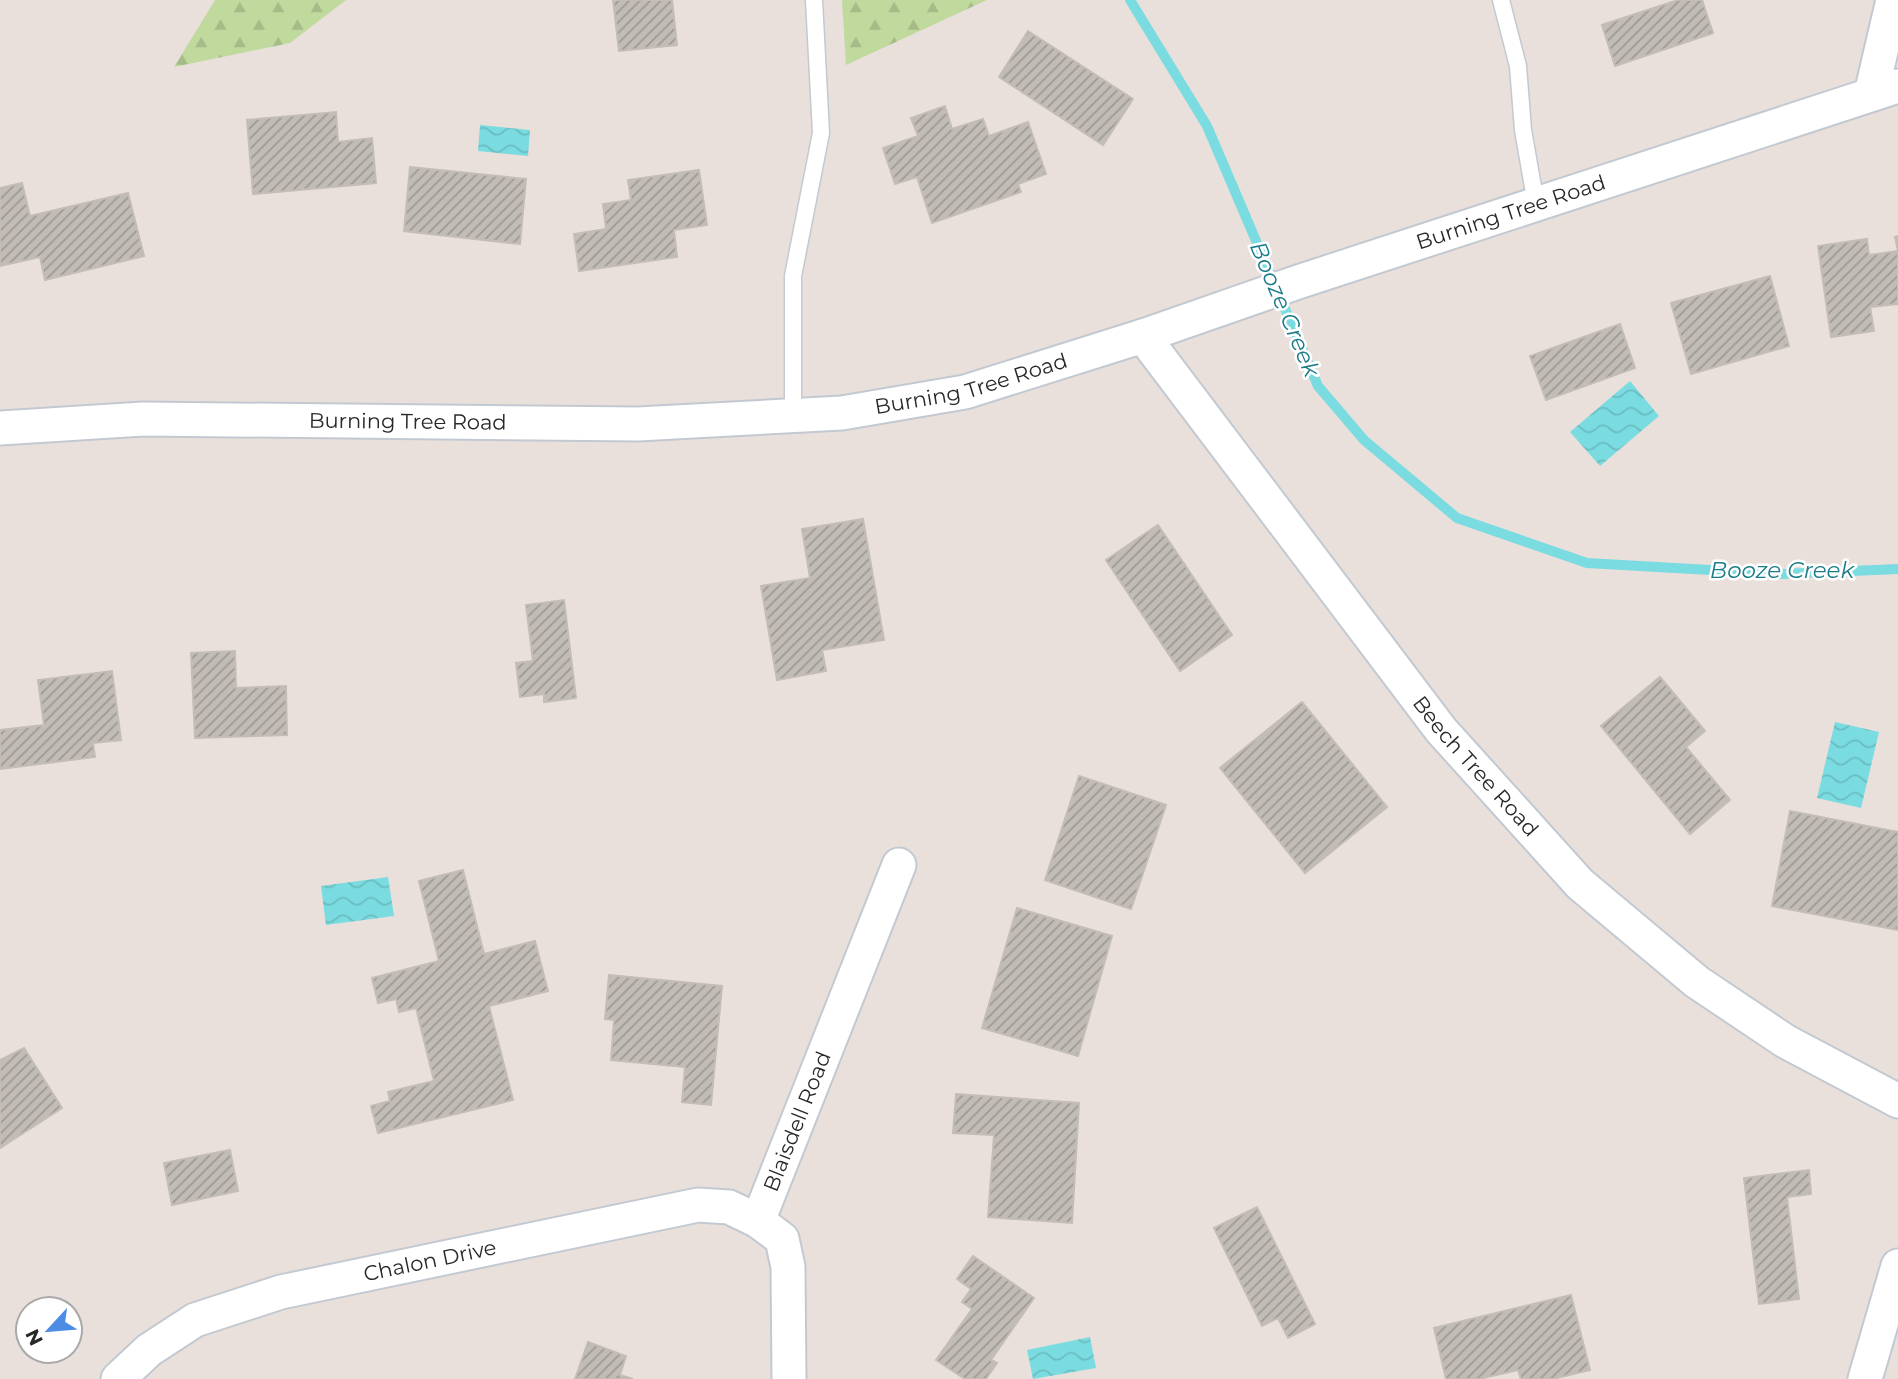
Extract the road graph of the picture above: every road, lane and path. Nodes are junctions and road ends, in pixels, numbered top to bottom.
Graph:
1 (814, 0) edge
2 (1501, 0) edge
3 (1893, 0) edge
4 (1885, 90) edge
5 (1536, 204) junction
6 (1143, 336) junction
7 (793, 415) junction
8 (0, 428) edge
9 (899, 865) dead end
10 (1898, 1101) edge
11 (758, 1221) junction
12 (1898, 1266) edge
13 (118, 1379) edge
14 (789, 1379) edge
15 (1865, 1379) edge

1 - 7 lane
2 - 5 lane
3 - 4 street
4 - 5 street, Burning Tree Road
5 - 6 street, Burning Tree Road
6 - 7 street, Burning Tree Road
6 - 10 street, Beech Tree Road
7 - 8 street, Burning Tree Road
9 - 11 street, Blaisdell Road
11 - 13 street, Chalon Drive
11 - 14 street
12 - 15 street

